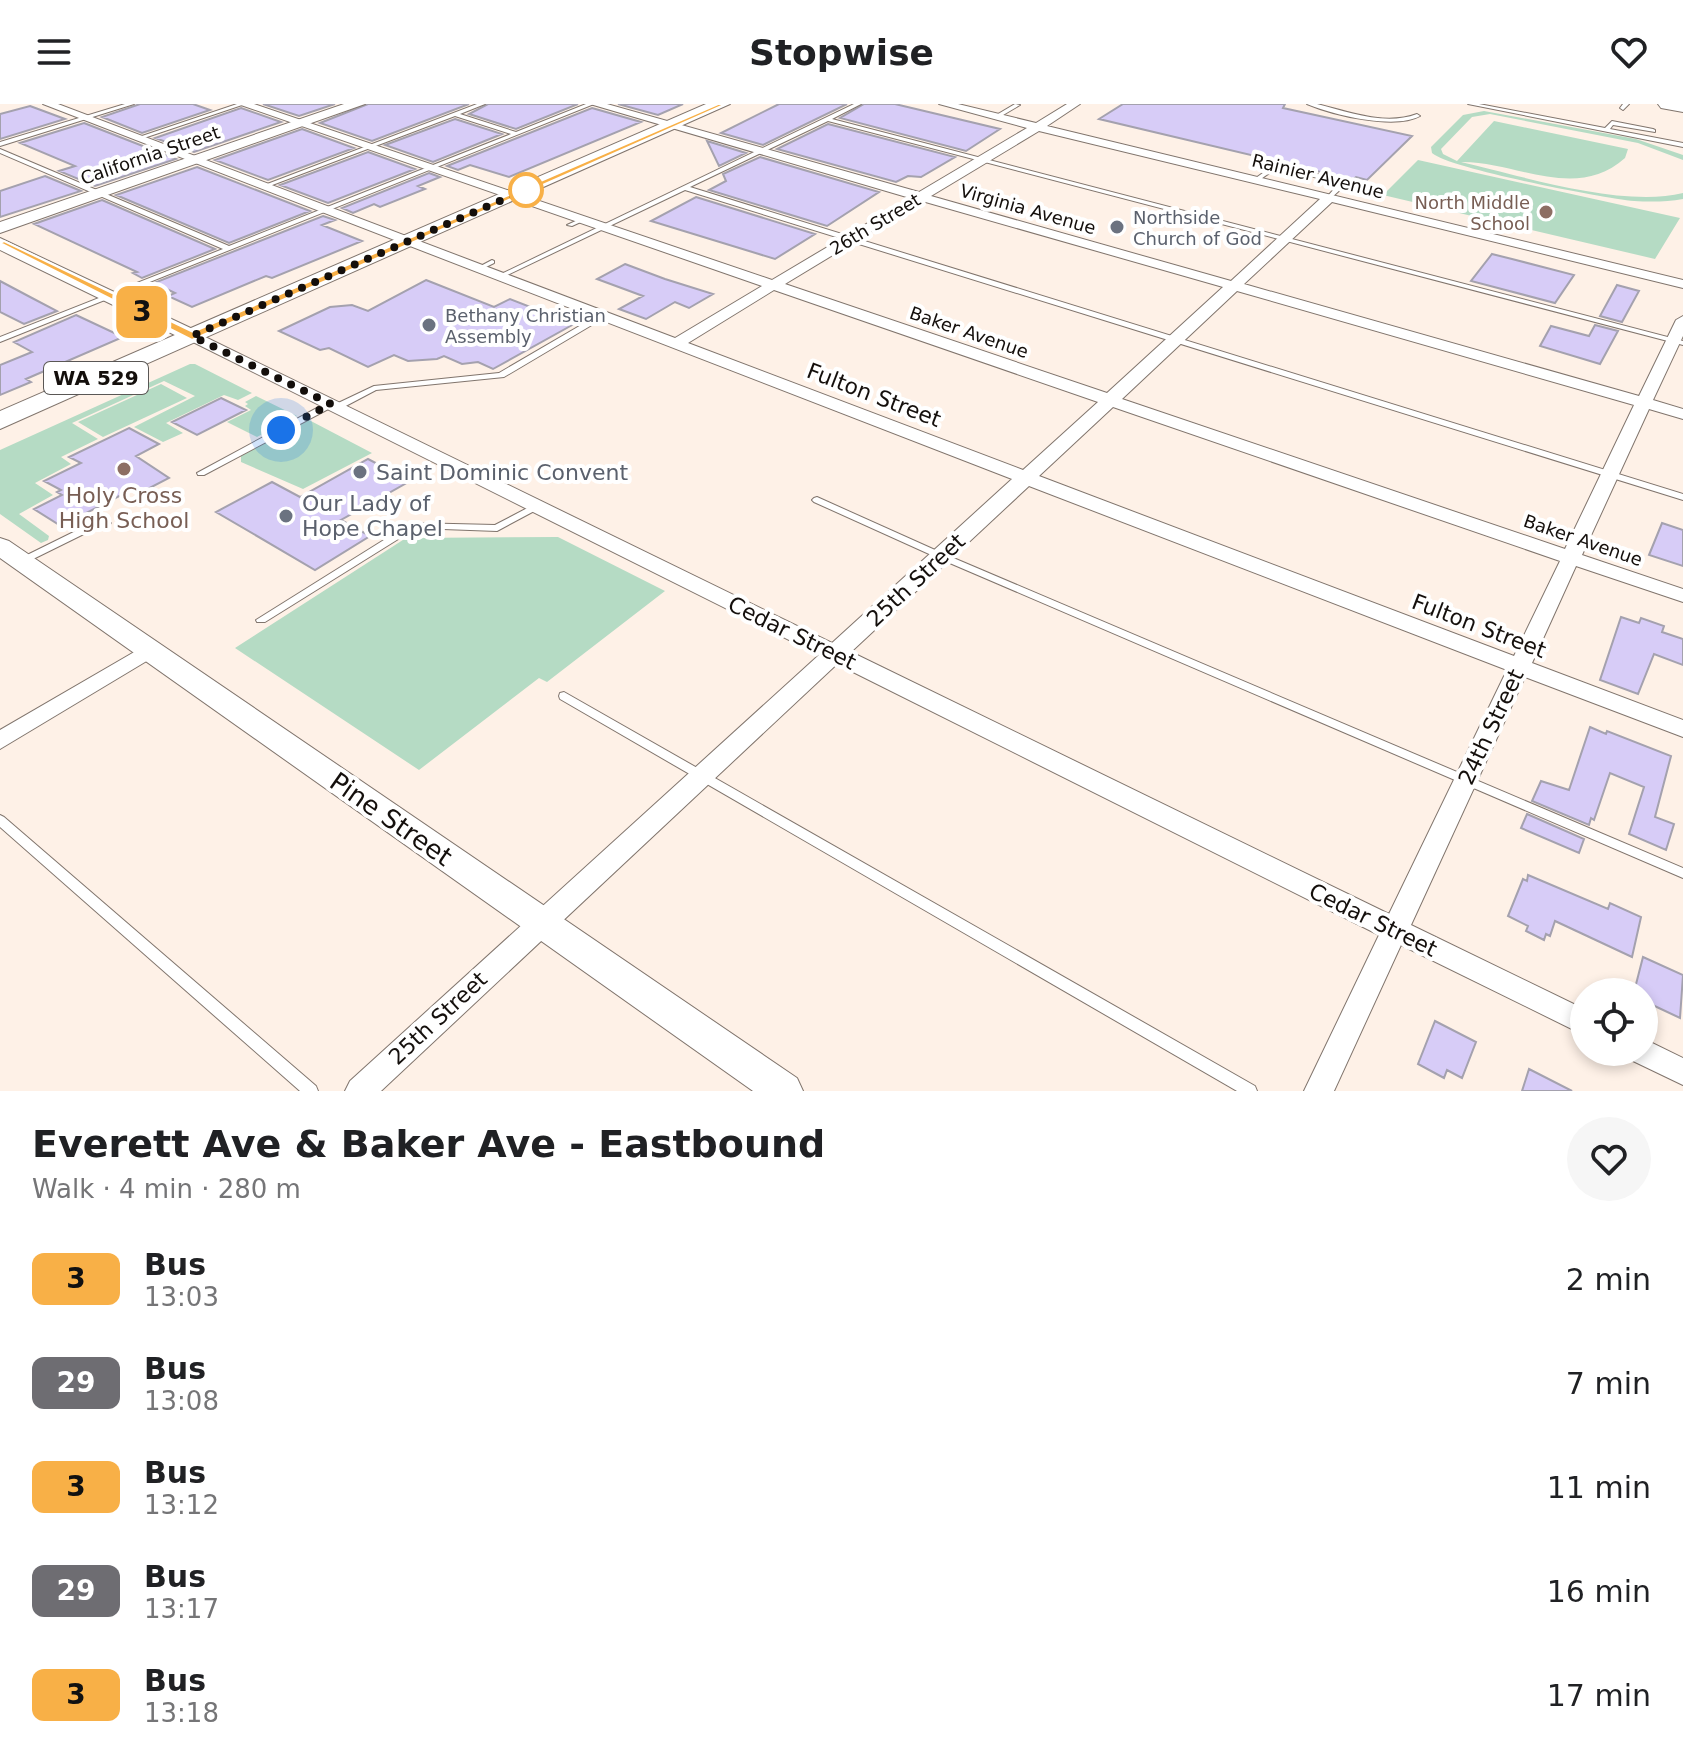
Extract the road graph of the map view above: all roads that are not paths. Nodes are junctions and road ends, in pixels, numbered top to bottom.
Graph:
1 (52, 104) edge
2 (131, 104) edge
3 (242, 104) edge
4 (358, 104) edge
5 (482, 104) edge
6 (593, 104) edge
7 (721, 104) edge
8 (858, 104) edge
9 (944, 104) edge
10 (1075, 104) edge
11 (1310, 104) edge
12 (1471, 104) edge
13 (1517, 104) edge
14 (1667, 104) edge
15 (1017, 105) edge
16 (1683, 107) edge
17 (1509, 111) junction
18 (454, 114) junction
19 (1417, 116) dead end
20 (996, 117) junction
21 (85, 118) junction
22 (827, 119) junction
23 (302, 124) junction
24 (671, 126) junction
25 (1037, 127) junction
26 (1606, 130) junction
27 (1653, 131) dead end
28 (516, 134) junction
29 (139, 138) junction
30 (0, 144) edge
31 (1683, 145) edge
32 (368, 146) junction
33 (0, 151) edge
34 (761, 152) junction
35 (983, 159) junction
36 (198, 160) junction
37 (431, 168) junction
38 (265, 186) junction
39 (686, 188) junction
40 (100, 194) junction
41 (511, 196) junction
42 (920, 197) junction
43 (1329, 198) junction
44 (326, 210) junction
45 (604, 227) junction
46 (0, 228) edge
47 (851, 238) junction
48 (1284, 239) junction
49 (408, 242) junction
50 (0, 243) edge
51 (229, 249) junction
52 (490, 269) junction
53 (1683, 284) edge
54 (772, 285) junction
55 (1234, 285) junction
56 (110, 296) junction
57 (603, 316) junction
58 (1680, 335) edge
59 (192, 336) junction
60 (0, 340) edge
61 (1177, 340) junction
62 (675, 344) junction
63 (1110, 401) junction
64 (1644, 403) junction
65 (334, 405) junction
66 (1683, 414) edge
67 (0, 421) edge
68 (201, 473) dead end
69 (1610, 475) junction
70 (1028, 476) junction
71 (1683, 497) edge
72 (817, 500) dead end
73 (535, 507) junction
74 (106, 523) dead end
75 (11, 553) edge
76 (941, 556) junction
77 (1571, 557) junction
78 (1683, 596) edge
79 (261, 620) dead end
80 (148, 651) junction
81 (836, 654) junction
82 (1520, 665) junction
83 (564, 696) dead end
84 (1683, 729) edge
85 (0, 741) edge
86 (704, 776) junction
87 (1466, 780) junction
88 (0, 820) edge
89 (1683, 873) edge
90 (542, 922) junction
91 (1395, 931) junction
92 (1570, 1016) edge
93 (1658, 1060) edge
94 (1683, 1072) edge
95 (311, 1091) edge
96 (360, 1091) edge
97 (784, 1091) edge
98 (1250, 1091) edge
99 (1319, 1091) edge

1 - 21 street, Fulton Street
2 - 21 lane
3 - 23 street, Baker Avenue
3 - 29 lane
4 - 23 street, California Street
5 - 18 lane
6 - 24 street, Virginia Avenue
6 - 28 lane
7 - 24 main road, WA 529
8 - 22 lane
9 - 20 street, Rainier Avenue
10 - 25 street, 26th Street
11 - 19 lane
12 - 17 lane
13 - 17 lane
14 - 16 main road
15 - 20 lane
17 - 26 lane
18 - 28 lane
18 - 32 lane
20 - 25 street, Rainier Avenue
21 - 29 street, Fulton Street
21 - 30 lane
22 - 34 lane
22 - 35 lane
23 - 32 street, Baker Avenue
23 - 36 street, California Street
24 - 34 street, Virginia Avenue
24 - 41 main road, WA 529
25 - 35 street, 26th Street
25 - 43 street, Rainier Avenue
26 - 27 lane
26 - 31 lane
28 - 37 lane
29 - 36 street, Fulton Street
32 - 37 street, Baker Avenue
32 - 38 lane
33 - 40 lane
34 - 39 lane
34 - 42 street, Virginia Avenue
35 - 42 street, 26th Street
35 - 48 lane
36 - 38 street, Fulton Street
36 - 40 street, California Street
37 - 41 street, Baker Avenue
37 - 44 lane
38 - 44 street, Fulton Street
39 - 45 lane
39 - 47 lane
40 - 46 street, California Street
40 - 51 lane
41 - 45 street, Baker Avenue
41 - 49 main road, WA 529
42 - 47 street, 26th Street
42 - 55 street, Virginia Avenue
43 - 48 street, 25th Street
43 - 53 street, Rainier Avenue
44 - 49 street, Fulton Street
44 - 51 lane
45 - 52 lane
45 - 54 street, Baker Avenue
47 - 54 street, 26th Street
47 - 61 lane
48 - 55 street, 25th Street
48 - 58 lane
49 - 52 street, Fulton Street
49 - 59 main road, WA 529
50 - 56 street, Cedar Street
51 - 56 lane
52 - 57 street, Fulton Street
54 - 62 street, 26th Street
54 - 63 street, Baker Avenue
55 - 61 street, 25th Street
55 - 64 street, Virginia Avenue
56 - 59 street, Cedar Street
56 - 60 lane
57 - 62 street, Fulton Street
57 - 65 lane
58 - 64 street, 24th Street
59 - 65 street, Cedar Street
59 - 67 main road, WA 529
61 - 63 street, 25th Street
61 - 69 lane
62 - 70 street, Fulton Street
63 - 70 street, 25th Street
63 - 77 street, Baker Avenue
64 - 66 street, Virginia Avenue
64 - 69 street, 24th Street
65 - 68 lane
65 - 73 street, Cedar Street
69 - 71 lane
69 - 77 street, 24th Street
70 - 76 street, 25th Street
70 - 82 street, Fulton Street
72 - 76 lane
73 - 79 lane
73 - 81 street, Cedar Street
74 - 75 lane
75 - 80 street, Pine Street
76 - 81 street, 25th Street
76 - 87 lane
77 - 78 street, Baker Avenue
77 - 82 street, 24th Street
80 - 85 street
80 - 90 street, Pine Street
81 - 86 street, 25th Street
81 - 91 street, Cedar Street
82 - 84 street, Fulton Street
82 - 87 street, 24th Street
83 - 86 lane
86 - 90 street, 25th Street
86 - 98 lane
87 - 89 lane
87 - 91 street, 24th Street
88 - 95 lane
90 - 96 street, 25th Street
90 - 97 street, Pine Street
91 - 92 street, Cedar Street
91 - 99 street, 24th Street
93 - 94 street

